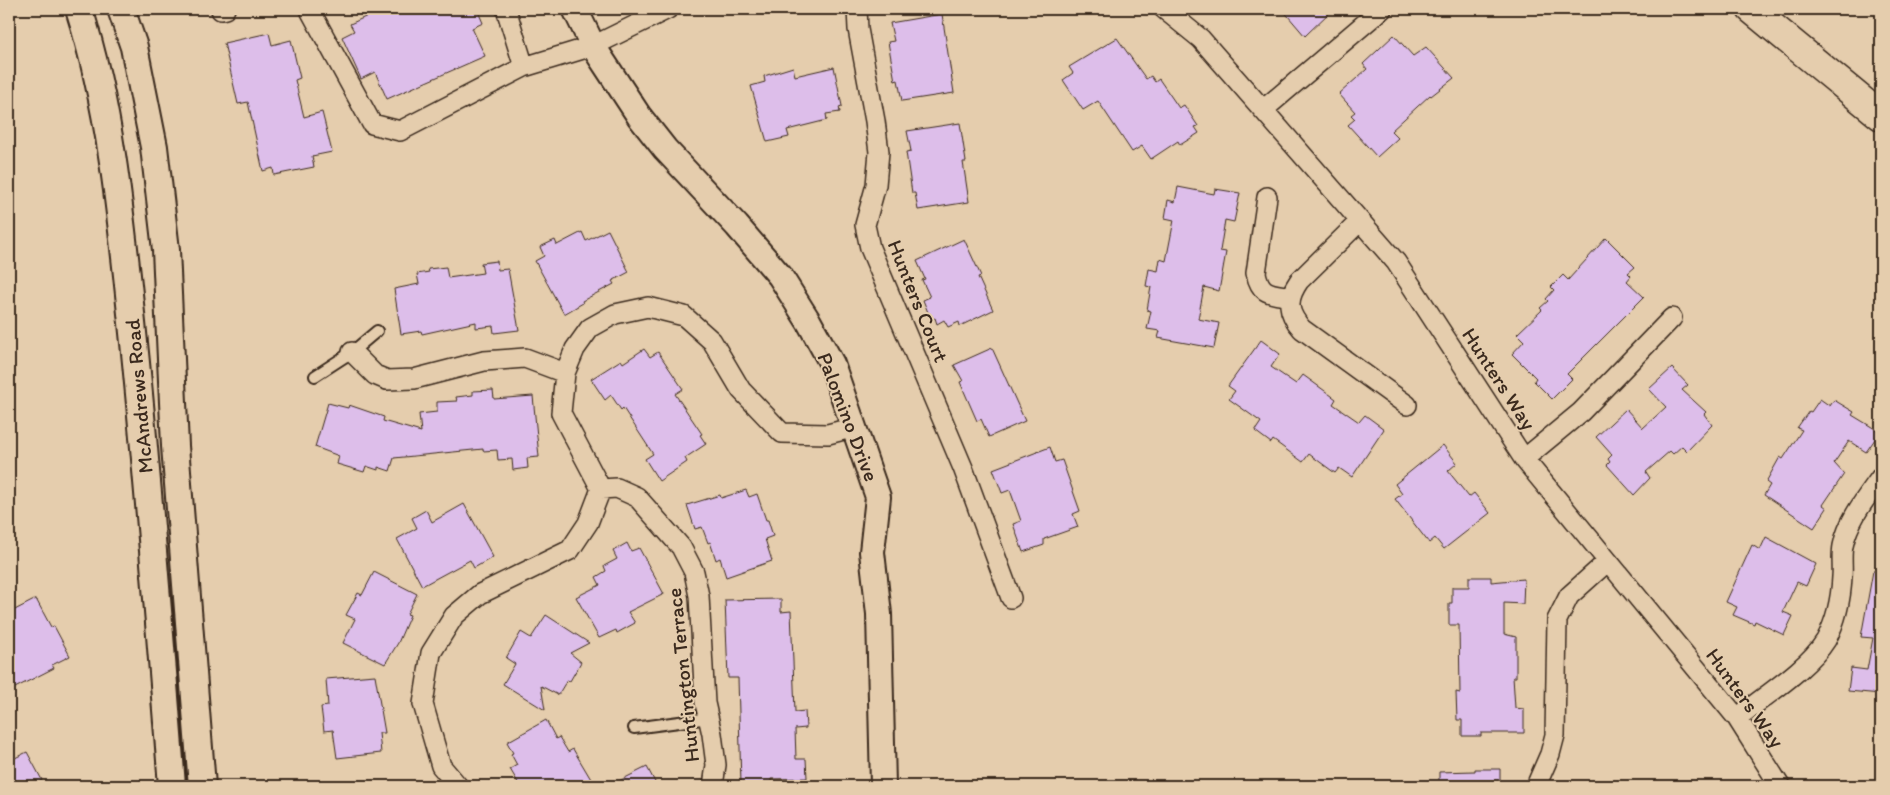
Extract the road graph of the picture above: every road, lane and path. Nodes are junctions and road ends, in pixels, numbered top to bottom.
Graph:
1 (79, 9) edge
2 (121, 9) edge
3 (506, 9) edge
4 (575, 9) edge
5 (668, 9) edge
6 (857, 9) edge
7 (1164, 9) edge
8 (1382, 9) edge
9 (1750, 9) edge
10 (310, 10) edge
11 (593, 46) junction
12 (524, 67) junction
13 (1263, 110) junction
14 (1881, 116) edge
15 (1267, 197) dead end
16 (1360, 221) junction
17 (1291, 297) junction
18 (1672, 318) dead end
19 (377, 331) dead end
20 (352, 352) junction
21 (565, 373) junction
22 (315, 376) dead end
23 (1407, 405) dead end
24 (855, 427) junction
25 (1524, 459) junction
26 (1881, 477) edge
27 (600, 489) junction
28 (1608, 562) junction
29 (1011, 598) dead end
30 (709, 718) junction
31 (1737, 718) junction
32 (634, 728) dead end
33 (172, 786) edge
34 (202, 786) edge
35 (458, 786) edge
36 (714, 786) edge
37 (884, 786) edge
38 (1536, 786) edge
39 (1780, 786) edge

1 - 33 main road, McAndrews Road
2 - 34 main road, McAndrews Road
3 - 12 street
4 - 11 street, Palomino Drive
5 - 11 street
6 - 29 street, Hunters Court
7 - 13 street, Hunters Way
8 - 13 street
9 - 14 highway
10 - 12 street
11 - 12 street
11 - 24 street, Palomino Drive
13 - 16 street, Hunters Way
15 - 17 street
16 - 17 street
16 - 25 street, Hunters Way
17 - 23 street
18 - 25 street
19 - 20 lane
20 - 21 street
20 - 22 lane
21 - 24 street
21 - 27 street
24 - 37 street, Palomino Drive
25 - 28 street, Hunters Way
26 - 31 street
27 - 30 street, Huntington Terrace
27 - 35 street
28 - 31 street, Hunters Way
28 - 38 street
30 - 32 lane
30 - 36 street, Huntington Terrace
31 - 39 street, Hunters Way

